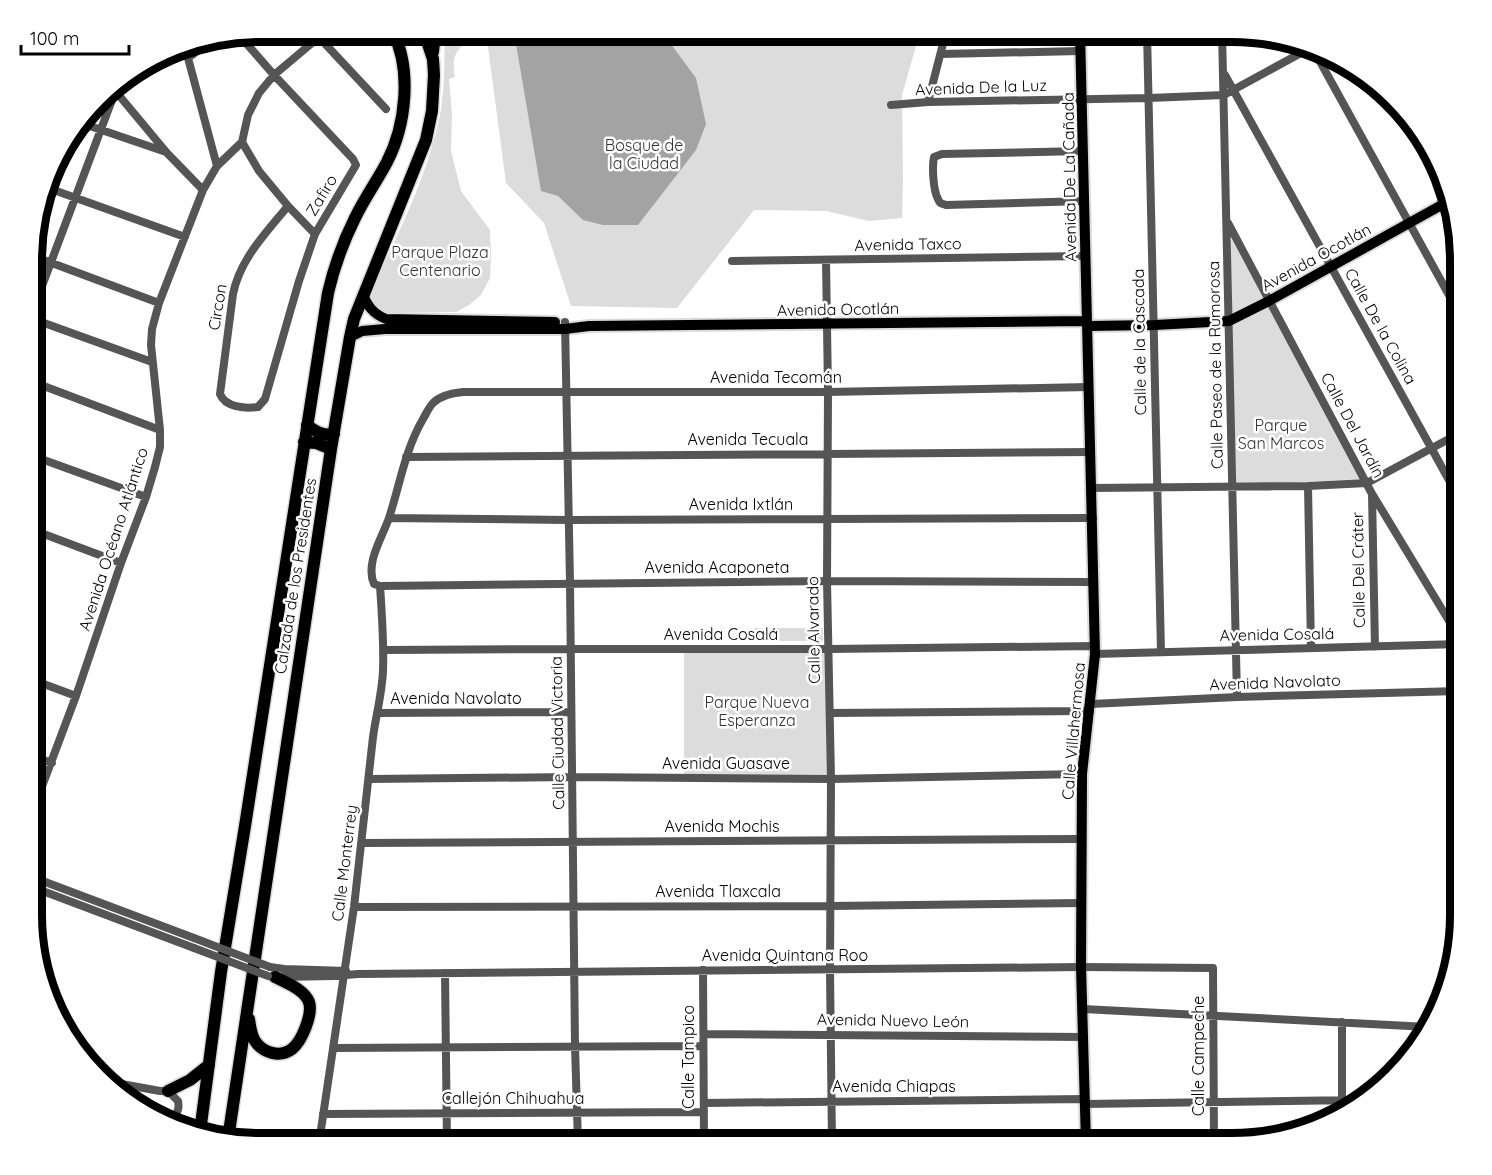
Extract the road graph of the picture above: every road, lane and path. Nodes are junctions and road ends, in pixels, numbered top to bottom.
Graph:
1 (244, 42) edge
2 (309, 42) edge
3 (327, 42) edge
4 (397, 42) edge
5 (404, 42) edge
6 (427, 42) edge
7 (434, 42) edge
8 (943, 42) edge
9 (1080, 42) edge
10 (1147, 42) edge
11 (1222, 42) edge
12 (1080, 51) junction
13 (196, 52) edge
14 (1300, 53) edge
15 (940, 54) junction
16 (185, 56) edge
17 (188, 58) junction
18 (433, 59) junction
19 (1320, 61) edge
20 (1223, 72) junction
21 (274, 75) junction
22 (1233, 89) junction
23 (118, 94) edge
24 (1224, 94) junction
25 (1149, 98) junction
26 (1082, 99) junction
27 (110, 102) edge
28 (928, 102) junction
29 (891, 105) dead end
30 (386, 109) dead end
31 (88, 126) edge
32 (101, 130) junction
33 (242, 142) junction
34 (1083, 151) junction
35 (167, 153) junction
36 (387, 161) junction
37 (217, 166) junction
38 (54, 190) edge
39 (203, 190) junction
40 (75, 198) junction
41 (1084, 201) junction
42 (1443, 204) edge
43 (288, 206) junction
44 (1226, 220) junction
45 (1408, 223) junction
46 (315, 234) junction
47 (185, 237) junction
48 (1085, 256) junction
49 (42, 259) edge
50 (826, 260) junction
51 (732, 261) dead end
52 (51, 262) junction
53 (1331, 266) junction
54 (42, 286) edge
55 (363, 295) junction
56 (1450, 297) edge
57 (1269, 301) junction
58 (159, 303) junction
59 (1229, 321) junction
60 (42, 322) edge
61 (826, 324) junction
62 (1088, 324) junction
63 (565, 326) junction
64 (1155, 326) junction
65 (350, 337) junction
66 (152, 362) junction
67 (42, 385) edge
68 (1089, 387) junction
69 (463, 392) joint
70 (828, 392) junction
71 (567, 393) junction
72 (258, 407) joint
73 (307, 425) junction
74 (160, 430) junction
75 (334, 434) junction
76 (1450, 439) edge
77 (304, 442) junction
78 (331, 449) junction
79 (1432, 449) junction
80 (1091, 452) junction
81 (827, 454) junction
82 (568, 456) junction
83 (406, 457) junction
84 (42, 459) edge
85 (1450, 482) edge
86 (1367, 483) junction
87 (1233, 486) junction
88 (1308, 486) junction
89 (1092, 488) junction
90 (1157, 488) junction
91 (1371, 492) junction
92 (146, 497) junction
93 (389, 518) junction
94 (827, 518) junction
95 (1093, 518) junction
96 (568, 520) junction
97 (42, 533) edge
98 (121, 563) junction
99 (827, 581) junction
100 (1094, 582) junction
101 (570, 584) junction
102 (378, 586) junction
103 (1450, 622) edge
104 (1450, 640) edge
105 (1375, 646) junction
106 (1311, 648) junction
107 (571, 649) junction
108 (829, 649) junction
109 (383, 650) junction
110 (1095, 650) junction
111 (1236, 650) junction
112 (1161, 652) junction
113 (42, 683) edge
114 (1450, 691) edge
115 (76, 696) junction
116 (1237, 697) junction
117 (1090, 707) junction
118 (571, 712) junction
119 (378, 713) junction
120 (830, 713) junction
121 (42, 760) edge
122 (51, 763) junction
123 (1082, 774) junction
124 (572, 777) junction
125 (369, 779) junction
126 (831, 779) junction
127 (42, 787) edge
128 (1081, 839) junction
129 (830, 840) junction
130 (573, 842) junction
131 (362, 843) junction
132 (42, 881) edge
133 (42, 891) edge
134 (1082, 903) junction
135 (830, 906) junction
136 (354, 907) junction
137 (573, 907) junction
138 (1081, 967) junction
139 (1213, 968) joint
140 (703, 970) junction
141 (830, 970) junction
142 (574, 971) junction
143 (271, 973) junction
144 (344, 973) junction
145 (445, 973) junction
146 (1083, 1009) junction
147 (247, 1010) junction
148 (1213, 1016) junction
149 (1342, 1022) junction
150 (1419, 1026) edge
151 (702, 1034) junction
152 (831, 1034) junction
153 (1084, 1037) junction
154 (703, 1046) junction
155 (446, 1047) junction
156 (575, 1047) junction
157 (334, 1048) junction
158 (209, 1065) junction
159 (122, 1084) edge
160 (168, 1091) junction
161 (831, 1101) junction
162 (1085, 1101) junction
163 (1213, 1101) junction
164 (1342, 1103) edge
165 (1339, 1105) edge
166 (704, 1107) junction
167 (577, 1112) junction
168 (446, 1113) junction
169 (324, 1114) junction
170 (175, 1115) edge
171 (201, 1125) edge
172 (229, 1131) edge
173 (321, 1133) edge
174 (447, 1133) edge
175 (578, 1133) edge
176 (704, 1133) edge
177 (832, 1133) edge
178 (1086, 1133) edge
179 (1214, 1133) edge

1 - 21 street, Zafiro
2 - 21 street
3 - 30 street
4 - 36 highway, Calzada de los Presidentes
5 - 36 highway
6 - 18 highway, Calzada de los Presidentes
7 - 18 highway
8 - 15 street
9 - 12 main road, Avenida De La Cañada
10 - 25 street, Calle de la Cascada
11 - 20 street, Calle Paseo de la Rumorosa
12 - 15 street
12 - 26 main road, Avenida De La Cañada
13 - 17 street
14 - 22 street, Avenida De la Luz
15 - 28 street
16 - 17 street
17 - 37 street
18 - 55 highway, Calzada de los Presidentes
19 - 45 street
20 - 22 street, Calle De la Colina
20 - 24 street, Calle Paseo de la Rumorosa
21 - 33 street
21 - 46 street, Zafiro
22 - 24 street, Avenida De la Luz
22 - 53 street, Calle De la Colina
23 - 35 street
24 - 25 street, Avenida De la Luz
24 - 44 street, Calle Paseo de la Rumorosa
25 - 26 street, Avenida De la Luz
25 - 64 street, Calle de la Cascada
26 - 28 street, Avenida De la Luz
26 - 34 main road, Avenida De La Cañada
27 - 32 street
28 - 29 street, Avenida De la Luz
31 - 32 street
32 - 35 street
32 - 40 street
33 - 37 street, Avenida Océano Atlántico
33 - 43 street
34 - 41 main road, Avenida De La Cañada
34 - 41 street
35 - 39 street
36 - 73 highway, Calzada de los Presidentes
37 - 39 street, Avenida Océano Atlántico
38 - 40 street
39 - 47 street, Avenida Océano Atlántico
40 - 47 street
40 - 52 street
41 - 48 main road, Avenida De La Cañada
42 - 45 main road, Avenida Ocotlán
43 - 46 street
43 - 72 street, Circon
44 - 57 street, Calle Del Jardín
44 - 59 street, Calle Paseo de la Rumorosa
45 - 53 main road, Avenida Ocotlán
45 - 56 street
46 - 72 street, Zafiro
47 - 58 street, Avenida Océano Atlántico
48 - 50 street, Avenida Taxco
48 - 62 main road, Avenida De La Cañada
49 - 52 street
50 - 51 street, Avenida Taxco
50 - 61 street, Calle Alvarado
52 - 54 street
52 - 58 street
53 - 57 main road, Avenida Ocotlán
53 - 79 street, Calle De la Colina
55 - 63 main road, Avenida Ocotlán
55 - 65 highway, Calzada de los Presidentes
57 - 59 main road, Avenida Ocotlán
57 - 86 street, Calle Del Jardín
58 - 66 street, Avenida Océano Atlántico
59 - 64 main road, Avenida Ocotlán
59 - 87 street, Calle Paseo de la Rumorosa
60 - 66 street
61 - 62 main road, Avenida Ocotlán
61 - 63 main road, Avenida Ocotlán
61 - 70 street, Calle Alvarado
62 - 64 main road, Avenida Ocotlán
62 - 68 main road, Calle Villahermosa
63 - 65 main road, Avenida Ocotlán
63 - 71 street, Calle Ciudad Victoria
64 - 90 street, Calle de la Cascada
65 - 75 highway, Calzada de los Presidentes
66 - 74 street, Avenida Océano Atlántico
67 - 74 street
68 - 70 street, Avenida Tecomán
68 - 80 main road, Calle Villahermosa
69 - 71 street, Avenida Tecomán
69 - 83 street, Calle Monterrey
70 - 71 street, Avenida Tecomán
70 - 81 street, Calle Alvarado
71 - 82 street, Calle Ciudad Victoria
73 - 75 highway
73 - 77 highway, Calzada de los Presidentes
74 - 92 street, Avenida Océano Atlántico
75 - 78 highway, Calzada de los Presidentes
76 - 79 street
77 - 78 highway
77 - 158 highway, Calzada de los Presidentes
78 - 147 highway, Calzada de los Presidentes
79 - 85 street, Calle De la Colina
79 - 86 street
80 - 81 street, Avenida Tecuala
80 - 89 main road, Calle Villahermosa
81 - 82 street, Avenida Tecuala
81 - 94 street, Calle Alvarado
82 - 83 street, Avenida Tecuala
82 - 96 street, Calle Ciudad Victoria
83 - 93 street, Calle Monterrey
84 - 92 street
86 - 88 street
86 - 91 street, Calle Del Jardín
87 - 88 street
87 - 90 street
87 - 111 street, Calle Paseo de la Rumorosa
88 - 106 street
89 - 90 street
89 - 95 main road, Calle Villahermosa
90 - 112 street, Calle de la Cascada
91 - 103 street, Calle Del Jardín
91 - 105 street, Calle Del Cráter
92 - 98 street, Avenida Océano Atlántico
93 - 96 street, Avenida Ixtlán
93 - 102 street, Calle Monterrey
94 - 95 street, Avenida Ixtlán
94 - 96 street, Avenida Ixtlán
94 - 99 street, Calle Alvarado
95 - 100 main road, Calle Villahermosa
96 - 101 street, Calle Ciudad Victoria
97 - 98 street
98 - 115 street, Avenida Océano Atlántico
99 - 100 street, Avenida Acaponeta
99 - 101 street, Avenida Acaponeta
99 - 108 street, Calle Alvarado
100 - 110 main road, Calle Villahermosa
101 - 102 street, Avenida Acaponeta
101 - 107 street, Calle Ciudad Victoria
102 - 109 street, Calle Monterrey
104 - 105 street, Avenida Cosalá
105 - 106 street, Avenida Cosalá
106 - 111 street, Avenida Cosalá
107 - 108 street, Avenida Cosalá
107 - 109 street, Avenida Cosalá
107 - 118 street, Calle Ciudad Victoria
108 - 110 street, Avenida Cosalá
108 - 120 street, Calle Alvarado
109 - 119 street, Calle Monterrey
110 - 112 street, Avenida Cosalá
110 - 117 main road, Calle Villahermosa
111 - 112 street, Avenida Cosalá
111 - 116 street, Calle Paseo de la Rumorosa
113 - 115 street
114 - 116 street, Avenida Navolato
115 - 122 street, Avenida Océano Atlántico
116 - 117 street, Avenida Navolato
117 - 120 street, Avenida Navolato
117 - 123 main road, Calle Villahermosa
118 - 119 street, Avenida Navolato
118 - 124 street, Calle Ciudad Victoria
119 - 125 street, Calle Monterrey
120 - 126 street, Calle Alvarado
121 - 122 street
122 - 127 street, Avenida Océano Atlántico
123 - 126 street, Avenida Guasave
123 - 128 main road, Calle Villahermosa
124 - 125 street, Avenida Guasave
124 - 126 street, Avenida Guasave
124 - 130 street, Calle Ciudad Victoria
125 - 131 street, Calle Monterrey
126 - 129 street, Calle Alvarado
128 - 129 street, Avenida Mochis
128 - 134 main road, Calle Villahermosa
129 - 130 street, Avenida Mochis
129 - 135 street, Calle Alvarado
130 - 131 street, Avenida Mochis
130 - 137 street, Calle Ciudad Victoria
131 - 136 street, Calle Monterrey
132 - 143 street, bridge
133 - 143 street, bridge
134 - 135 street, Avenida Tlaxcala
134 - 138 main road, Calle Villahermosa
135 - 137 street, Avenida Tlaxcala
135 - 141 street, Calle Alvarado
136 - 137 street, Avenida Tlaxcala
136 - 144 street, Calle Monterrey
137 - 142 street, Calle Ciudad Victoria
138 - 139 street, Avenida Quintana Roo
138 - 141 street, Avenida Quintana Roo
138 - 146 main road, Calle Villahermosa
139 - 148 street, Calle Campeche
140 - 141 street, Avenida Quintana Roo
140 - 142 street, Avenida Quintana Roo
140 - 151 street, Calle Tampico
141 - 152 street, Calle Alvarado
142 - 145 street, Avenida Quintana Roo
142 - 156 street, Calle Ciudad Victoria
143 - 144 street, Avenida Quintana Roo
143 - 147 highway
144 - 145 street, Avenida Quintana Roo
144 - 157 street, Calle Monterrey
145 - 155 street
146 - 148 street
146 - 153 main road, Calle Villahermosa
147 - 172 highway, Calzada de los Presidentes
148 - 149 street
148 - 163 street, Calle Campeche
149 - 150 street
149 - 164 street
151 - 152 street, Avenida Nuevo León
151 - 154 street, Calle Tampico
152 - 153 street, Avenida Nuevo León
152 - 161 street, Calle Alvarado
153 - 162 main road, Calle Villahermosa
154 - 156 street
154 - 166 street, Calle Tampico
155 - 156 street
155 - 157 street
155 - 168 street
156 - 167 street, Calle Ciudad Victoria
157 - 169 street, Calle Monterrey
158 - 160 highway
158 - 171 highway, Calzada de los Presidentes
159 - 160 street
160 - 170 street
161 - 162 street, Avenida Chiapas
161 - 166 street, Avenida Chiapas
161 - 177 street, Calle Alvarado
162 - 163 street, Avenida Chiapas
162 - 178 main road, Calle Villahermosa
163 - 165 street, Avenida Chiapas
163 - 179 street, Calle Campeche
166 - 167 street, Callejón Chihuahua
166 - 176 street, Calle Tampico
167 - 168 street, Callejón Chihuahua
167 - 175 street, Calle Ciudad Victoria
168 - 169 street, Callejón Chihuahua
168 - 174 street
169 - 173 street, Calle Monterrey

